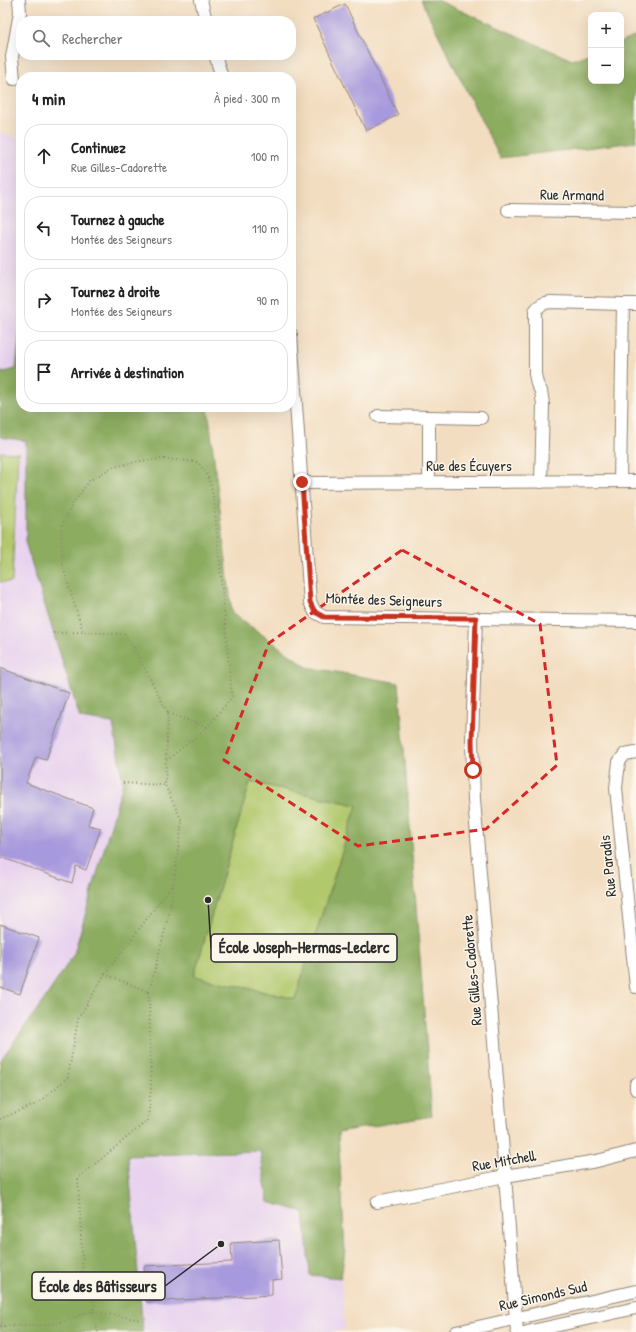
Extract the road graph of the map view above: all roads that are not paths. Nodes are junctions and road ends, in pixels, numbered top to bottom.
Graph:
1 (19, 0) edge
2 (201, 0) edge
3 (19, 16) edge
4 (205, 16) edge
5 (16, 34) edge
6 (217, 60) edge
7 (220, 72) edge
8 (14, 79) dead end
9 (508, 210) dead end
10 (636, 212) edge
11 (623, 304) junction
12 (636, 304) edge
13 (296, 401) edge
14 (378, 416) dead end
15 (429, 417) junction
16 (481, 418) dead end
17 (620, 481) junction
18 (636, 481) edge
19 (302, 482) junction
20 (429, 482) junction
21 (541, 482) junction
22 (476, 618) junction
23 (636, 621) edge
24 (636, 752) edge
25 (636, 988) edge
26 (636, 1084) edge
27 (636, 1089) edge
28 (636, 1151) edge
29 (505, 1176) junction
30 (377, 1202) dead end
31 (636, 1291) edge
32 (636, 1308) edge
33 (515, 1319) junction
34 (456, 1332) edge
35 (517, 1332) edge
36 (527, 1332) edge

1 - 3 street
2 - 4 street
5 - 8 street
6 - 7 street
9 - 10 street, Rue Armand
11 - 12 street
11 - 17 street
11 - 21 street
13 - 19 street, Montée des Seigneurs
14 - 15 street
15 - 16 street
15 - 20 street
17 - 18 street, Rue des Écuyers
17 - 21 street, Rue des Écuyers
19 - 20 street, Rue des Écuyers
19 - 22 street, Montée des Seigneurs
20 - 21 street, Rue des Écuyers
22 - 23 street, Montée des Seigneurs
22 - 29 street, Rue Gilles-Cadorette
24 - 25 street, Rue Paradis
26 - 27 street
28 - 29 street, Rue Mitchell
29 - 30 street, Rue Mitchell
29 - 33 street, Rue Gilles-Cadorette
31 - 33 street, Rue Simonds Sud
32 - 36 street
33 - 34 street, Rue Simonds Sud
33 - 35 street, Rue Gilles-Cadorette

